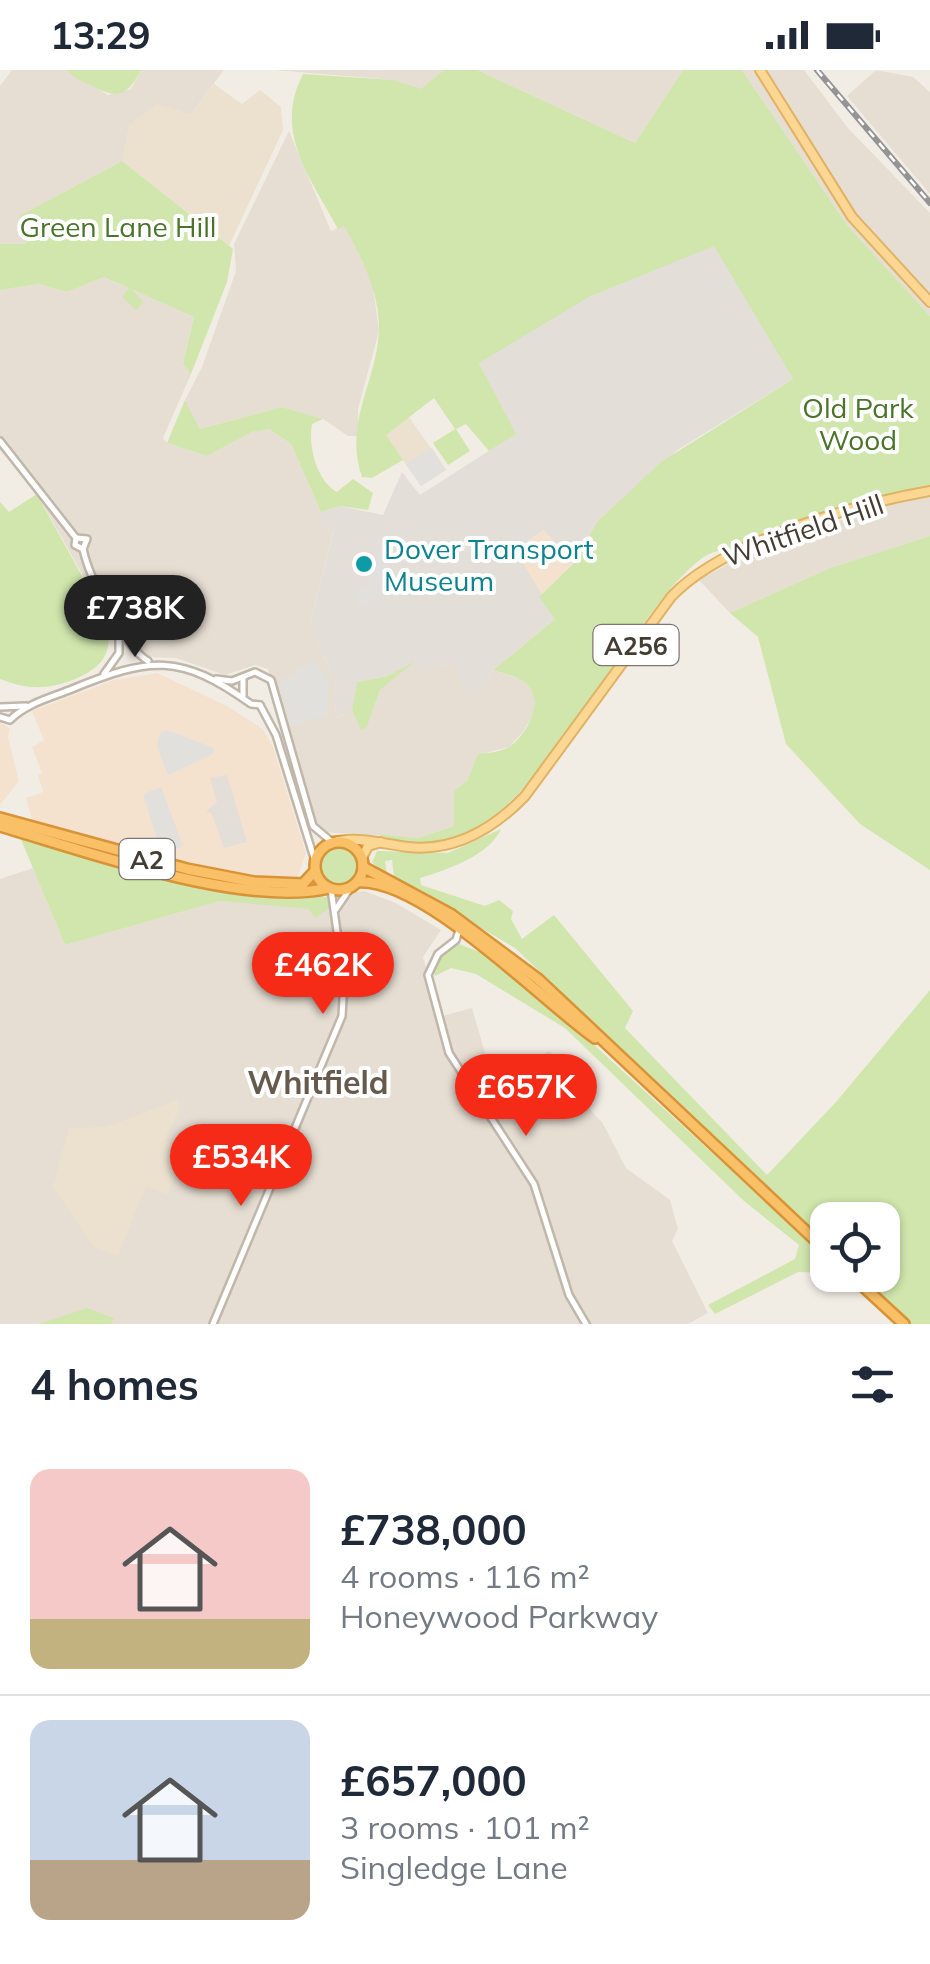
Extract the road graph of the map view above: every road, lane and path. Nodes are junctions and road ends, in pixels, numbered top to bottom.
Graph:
1 (760, 70) edge
2 (930, 302) edge
3 (0, 442) edge
4 (930, 490) edge
5 (120, 625) junction
6 (151, 663) junction
7 (102, 676) junction
8 (213, 678) junction
9 (244, 678) junction
10 (273, 693) junction
11 (243, 698) junction
12 (0, 703) edge
13 (10, 704) junction
14 (260, 705) junction
15 (29, 706) junction
16 (16, 714) junction
17 (0, 718) edge
18 (0, 818) edge
19 (0, 826) edge
20 (335, 842) junction
21 (385, 842) junction
22 (362, 862) junction
23 (315, 866) junction
24 (354, 884) junction
25 (300, 888) junction
26 (330, 888) junction
27 (335, 912) junction
28 (454, 922) junction
29 (454, 942) junction
30 (481, 944) junction
31 (445, 945) junction
32 (610, 1048) junction
33 (810, 1235) edge
34 (870, 1292) edge
35 (213, 1324) edge
36 (586, 1324) edge
37 (904, 1324) edge

1 - 2 main road
3 - 5 street
4 - 21 main road, Whitfield Hill / A256
5 - 6 street
5 - 7 street
6 - 7 street
6 - 8 street
7 - 15 street
8 - 9 street
8 - 11 street
9 - 10 street
9 - 11 street
10 - 14 street
10 - 20 street
11 - 14 street
12 - 13 street
13 - 15 street
13 - 16 street
14 - 23 street
15 - 16 street
16 - 17 street
18 - 25 highway, A2
19 - 25 highway, A2
20 - 21 main road, Whitfield Hill / A256
20 - 22 highway
20 - 23 highway
21 - 22 main road
22 - 24 highway
22 - 28 highway
23 - 25 highway
23 - 26 highway
24 - 26 highway
24 - 27 street
24 - 28 highway
25 - 26 highway, A2
26 - 27 street
27 - 35 street
28 - 29 street
28 - 30 highway
28 - 31 street
28 - 32 highway
29 - 30 street
29 - 31 street
30 - 32 highway
31 - 36 street
32 - 33 highway
34 - 37 highway

